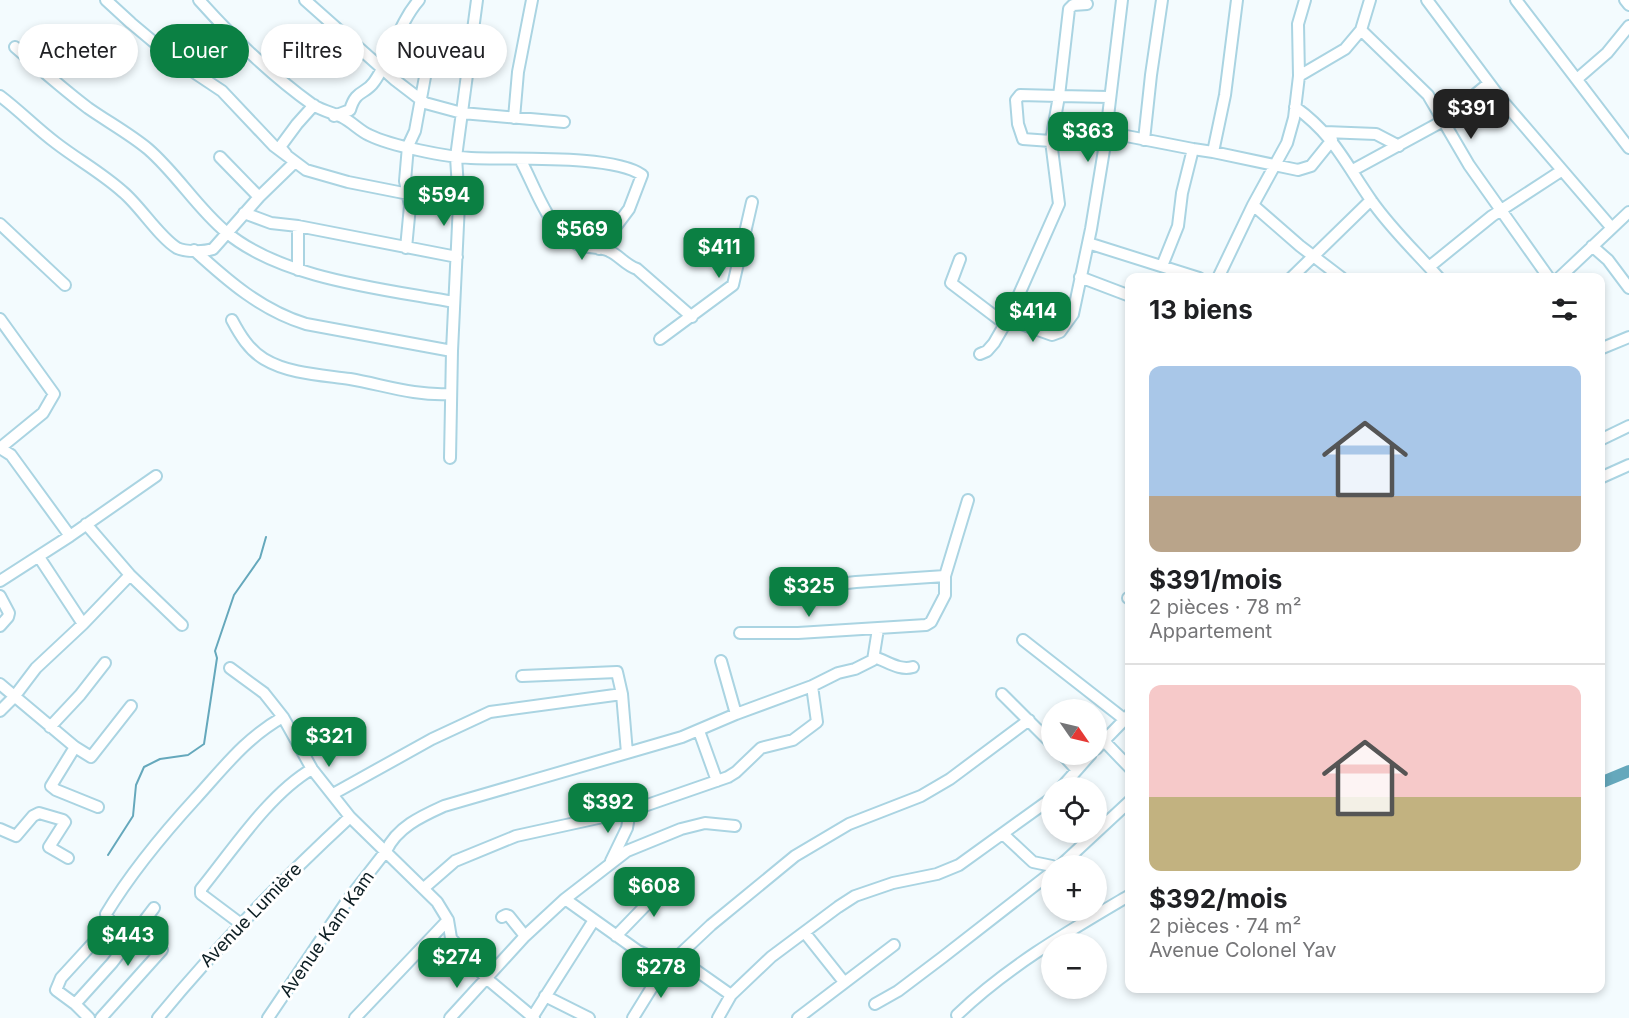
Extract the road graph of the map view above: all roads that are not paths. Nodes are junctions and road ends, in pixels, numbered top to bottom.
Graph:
1 (106, 0) edge
2 (200, 0) edge
3 (305, 0) edge
4 (419, 0) edge
5 (477, 0) edge
6 (532, 0) edge
7 (1122, 0) edge
8 (1162, 0) edge
9 (1237, 0) edge
10 (1305, 0) edge
11 (1370, 0) edge
12 (1427, 0) edge
13 (1515, 0) edge
14 (1625, 0) edge
15 (1087, 4) dead end
16 (1629, 5) edge
17 (404, 24) edge
18 (1629, 26) edge
19 (1361, 30) junction
20 (15, 47) dead end
21 (376, 63) edge
22 (1299, 76) junction
23 (376, 78) edge
24 (394, 78) edge
25 (424, 78) edge
26 (1577, 79) junction
27 (1489, 83) junction
28 (0, 96) edge
29 (1059, 96) junction
30 (1109, 97) junction
31 (420, 100) junction
32 (314, 105) junction
33 (1295, 108) junction
34 (462, 113) junction
35 (334, 116) junction
36 (514, 118) junction
37 (1443, 121) junction
38 (564, 122) dead end
39 (1629, 129) edge
40 (1106, 132) junction
41 (1328, 136) junction
42 (1620, 137) junction
43 (1144, 140) junction
44 (1051, 141) junction
45 (408, 146) junction
46 (1399, 146) junction
47 (1629, 148) edge
48 (1193, 150) junction
49 (1213, 152) junction
50 (220, 157) dead end
51 (456, 157) junction
52 (520, 159) junction
53 (294, 163) junction
54 (1275, 166) junction
55 (1353, 170) junction
56 (1562, 171) junction
57 (408, 194) junction
58 (259, 197) junction
59 (1371, 200) junction
60 (752, 202) dead end
61 (459, 204) junction
62 (1253, 205) junction
63 (1501, 211) junction
64 (1629, 212) edge
65 (244, 213) junction
66 (0, 224) edge
67 (298, 226) junction
68 (1611, 227) junction
69 (227, 233) junction
70 (1088, 243) junction
71 (1592, 246) junction
72 (406, 248) junction
73 (599, 249) junction
74 (194, 250) junction
75 (1314, 256) junction
76 (457, 257) junction
77 (960, 259) dead end
78 (1162, 266) junction
79 (1429, 267) junction
80 (298, 270) junction
81 (1184, 273) edge
82 (1220, 273) edge
83 (1297, 273) edge
84 (1336, 273) edge
85 (1434, 273) edge
86 (1545, 273) edge
87 (1564, 273) edge
88 (1080, 278) junction
89 (64, 285) dead end
90 (1629, 288) edge
91 (1125, 294) edge
92 (454, 302) junction
93 (692, 317) junction
94 (0, 319) edge
95 (232, 320) dead end
96 (1007, 320) junction
97 (1629, 337) edge
98 (660, 339) dead end
99 (1605, 347) edge
100 (452, 351) junction
101 (980, 354) dead end
102 (450, 394) junction
103 (1629, 426) edge
104 (1605, 438) edge
105 (0, 448) edge
106 (450, 458) dead end
107 (1629, 465) edge
108 (156, 476) dead end
109 (1605, 476) edge
110 (968, 500) dead end
111 (86, 524) junction
112 (70, 536) junction
113 (39, 557) junction
114 (130, 574) junction
115 (945, 576) junction
116 (0, 581) edge
117 (776, 591) dead end
118 (0, 596) edge
119 (83, 624) junction
120 (182, 625) dead end
121 (0, 626) edge
122 (878, 629) junction
123 (740, 633) dead end
124 (1023, 640) dead end
125 (874, 657) junction
126 (721, 661) dead end
127 (105, 663) dead end
128 (913, 667) dead end
129 (230, 668) dead end
130 (522, 676) dead end
131 (0, 684) edge
132 (813, 686) junction
133 (622, 694) junction
134 (1002, 694) dead end
135 (14, 697) junction
136 (130, 706) dead end
137 (0, 711) edge
138 (735, 714) junction
139 (1125, 716) edge
140 (284, 717) junction
141 (1125, 719) edge
142 (1029, 720) junction
143 (50, 727) junction
144 (699, 731) junction
145 (1041, 733) edge
146 (1107, 738) edge
147 (75, 747) junction
148 (1107, 750) edge
149 (627, 753) junction
150 (1125, 764) edge
151 (1072, 765) edge
152 (1081, 765) edge
153 (312, 769) junction
154 (1076, 770) junction
155 (1070, 777) edge
156 (717, 782) junction
157 (333, 794) junction
158 (1041, 806) edge
159 (1125, 806) edge
160 (98, 807) dead end
161 (630, 812) junction
162 (350, 817) junction
163 (735, 826) dead end
164 (0, 829) edge
165 (1003, 834) junction
166 (386, 850) junction
167 (1072, 855) edge
168 (68, 858) dead end
169 (611, 863) junction
170 (1041, 864) edge
171 (1041, 881) edge
172 (681, 884) dead end
173 (424, 888) junction
174 (1125, 898) edge
175 (566, 899) junction
176 (154, 908) dead end
177 (502, 917) dead end
178 (448, 920) junction
179 (594, 920) junction
180 (241, 924) junction
181 (805, 933) junction
182 (525, 936) junction
183 (616, 936) junction
184 (894, 945) dead end
185 (162, 950) dead end
186 (677, 957) junction
187 (669, 965) junction
188 (486, 978) junction
189 (844, 982) junction
190 (731, 995) junction
191 (545, 996) junction
192 (75, 1004) junction
193 (875, 1004) dead end
194 (957, 1015) dead end
195 (534, 1017) edge
196 (89, 1018) edge
197 (101, 1018) edge
198 (158, 1018) edge
199 (268, 1018) edge
200 (355, 1018) edge
201 (450, 1018) edge
202 (589, 1018) edge
203 (633, 1018) edge
204 (718, 1018) edge
205 (798, 1018) edge

1 - 53 street
2 - 32 street
3 - 21 street
4 - 17 street
5 - 34 street
6 - 36 street
7 - 30 street
8 - 43 street
9 - 49 street
10 - 22 street
11 - 19 street
12 - 27 street
13 - 26 street
14 - 16 street
15 - 29 street
18 - 26 street
19 - 22 street
19 - 37 street
20 - 69 street
22 - 33 street
23 - 35 street
24 - 31 street
25 - 31 street
26 - 42 street
27 - 37 street
27 - 56 street
28 - 74 street
29 - 30 street
29 - 44 street
29 - 44 street
30 - 40 street
31 - 34 street
31 - 45 street
32 - 35 street
32 - 53 street
33 - 41 street
33 - 54 street
34 - 36 street
34 - 51 street
35 - 45 street
36 - 38 street
37 - 46 street
37 - 63 street
39 - 42 street
40 - 43 street
40 - 70 street
41 - 46 street
41 - 54 street
41 - 55 street
42 - 47 street
43 - 48 street
44 - 96 street
45 - 51 street
45 - 57 street
46 - 55 street
48 - 49 street
48 - 78 street
49 - 54 street
50 - 58 street
51 - 52 street
51 - 61 street
52 - 73 street
52 - 73 street
53 - 57 street
53 - 58 street
54 - 62 street
55 - 59 street
56 - 63 street
56 - 68 street
57 - 61 street
57 - 72 street
58 - 65 street
59 - 75 street
59 - 79 street
60 - 93 street
61 - 76 street
62 - 75 street
62 - 82 street
63 - 79 street
63 - 86 street
64 - 68 street
65 - 67 street
65 - 69 street
66 - 89 street
67 - 72 street
67 - 80 street
68 - 71 street
69 - 74 street
69 - 80 street
70 - 78 street
70 - 88 street
71 - 87 street
71 - 90 street
72 - 76 street
73 - 93 street
74 - 100 street
75 - 83 street
75 - 84 street
76 - 92 street
77 - 96 street
78 - 81 street
79 - 85 street
80 - 92 street
88 - 91 street
88 - 96 street
92 - 100 street
93 - 98 street
94 - 105 street
95 - 102 street
96 - 101 street
97 - 99 street
100 - 102 street
102 - 106 street
103 - 104 street
105 - 112 street
107 - 109 street
108 - 111 street
110 - 115 street
111 - 112 street
111 - 114 street
112 - 113 street
113 - 116 street
113 - 119 street
114 - 119 street
114 - 120 street
115 - 117 street
115 - 122 street
118 - 121 street
119 - 135 street
122 - 123 street
122 - 125 street
124 - 139 street
125 - 128 street
125 - 132 street, Avenue Kam Kam
126 - 138 street
127 - 143 street
129 - 140 street
130 - 133 street
131 - 135 street
132 - 138 street, Avenue Kam Kam
132 - 156 street
133 - 149 street
133 - 157 street
134 - 142 street
135 - 137 street
135 - 143 street
136 - 147 street
138 - 144 street, Avenue Kam Kam
140 - 153 street
140 - 192 street
141 - 146 street
142 - 145 street
142 - 186 street
143 - 147 street
144 - 149 street, Avenue Kam Kam
144 - 156 street
147 - 160 street
148 - 150 street
149 - 166 street, Avenue Kam Kam
151 - 154 street
152 - 154 street
153 - 157 street
153 - 180 street
154 - 155 street
156 - 161 street
157 - 162 street
158 - 165 street
159 - 167 street
161 - 169 street
161 - 173 street
162 - 166 street
162 - 180 street, Avenue Lumière
163 - 169 street
164 - 168 street
165 - 170 street
165 - 181 street
166 - 173 street
166 - 199 street, Avenue Kam Kam
169 - 175 street
171 - 193 street
172 - 183 street
173 - 178 street
174 - 194 street
175 - 179 street
175 - 182 street
176 - 192 street
177 - 182 street
178 - 188 street
178 - 200 street
179 - 183 street
179 - 191 street
180 - 198 street, Avenue Lumière
181 - 189 street
181 - 190 street
182 - 188 street
183 - 187 street
184 - 189 street
185 - 197 street
186 - 187 street
186 - 190 street
187 - 203 street
188 - 195 street
188 - 201 street
189 - 205 street
190 - 204 street
191 - 195 street
191 - 202 street
192 - 196 street

